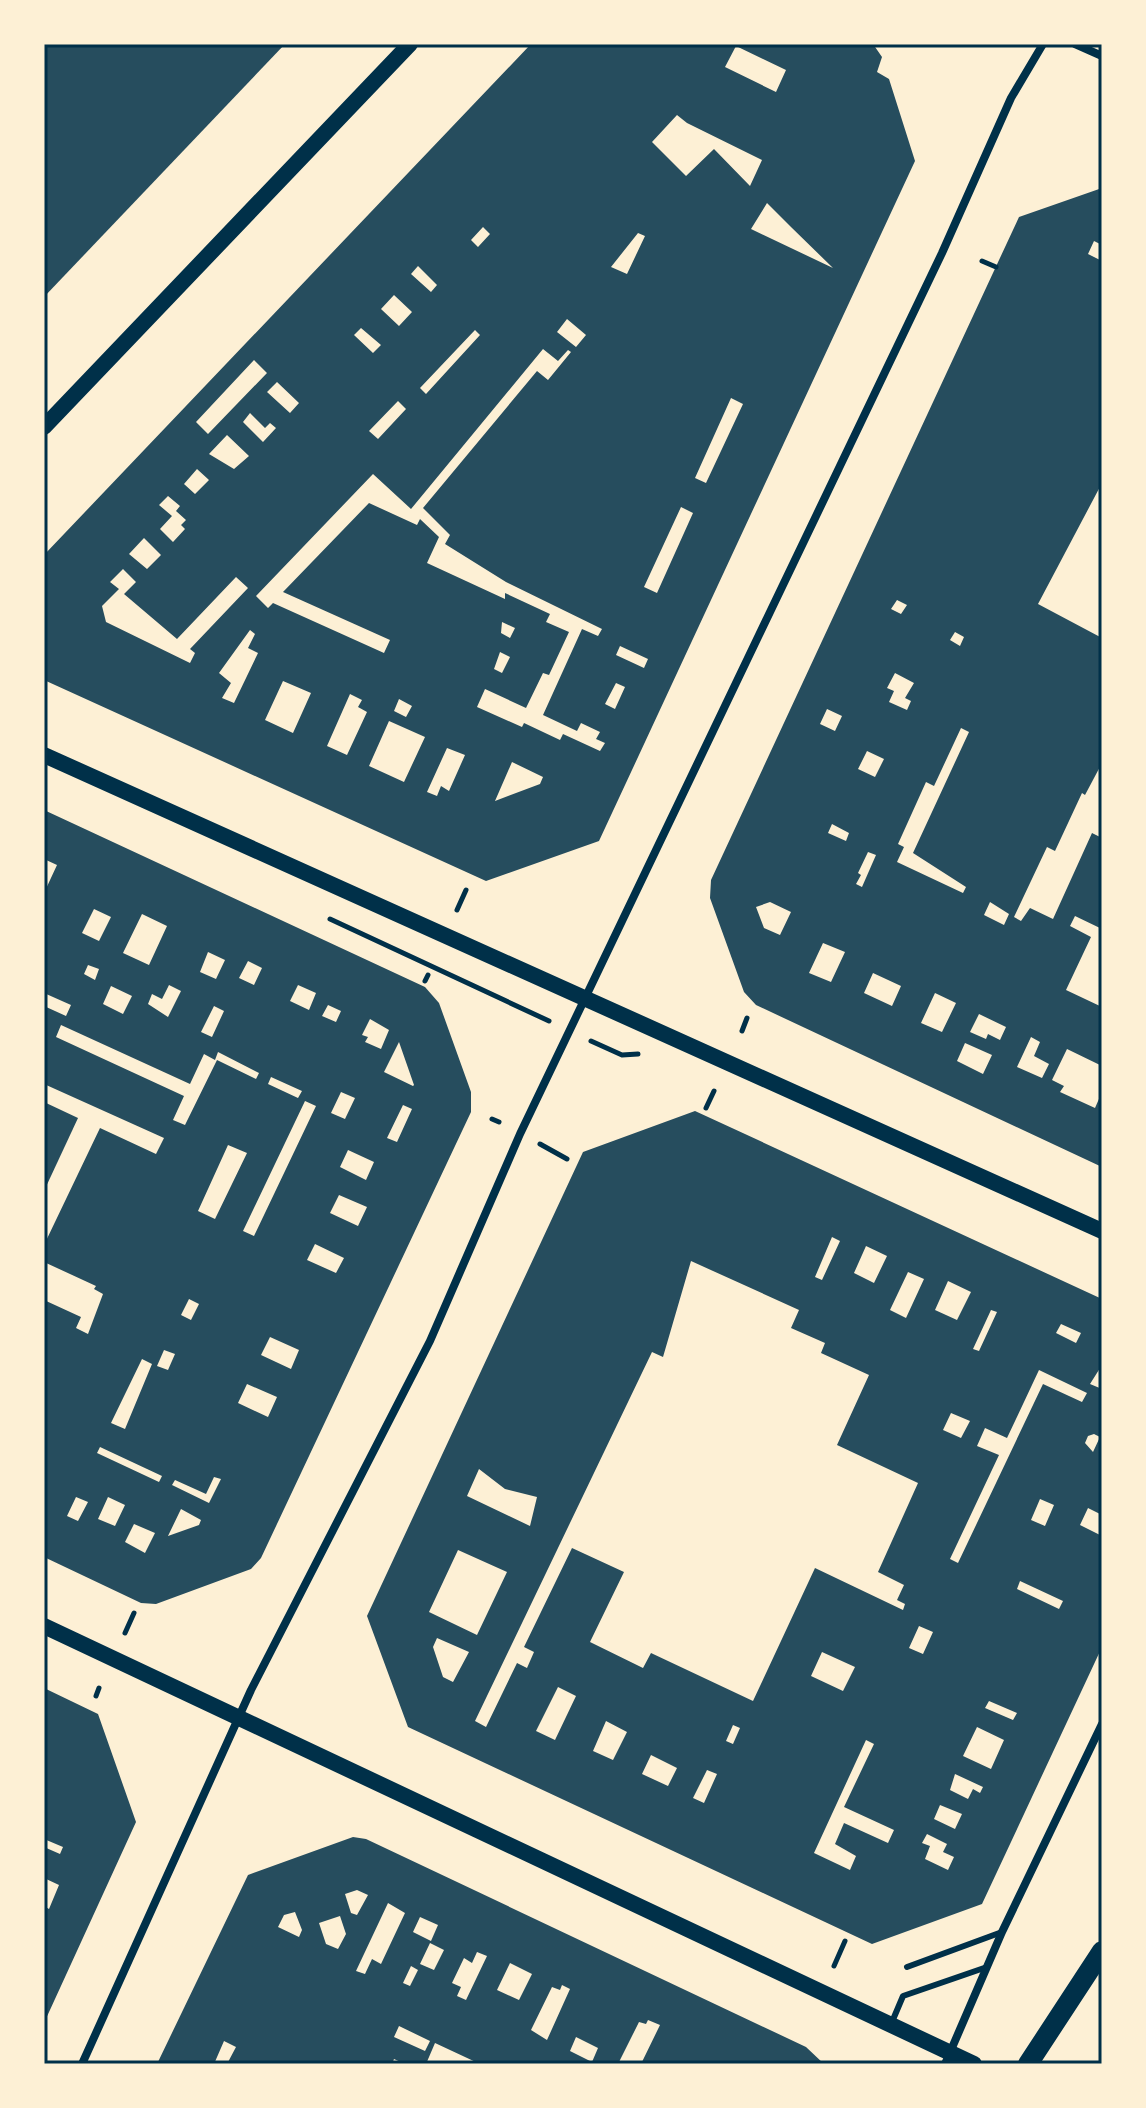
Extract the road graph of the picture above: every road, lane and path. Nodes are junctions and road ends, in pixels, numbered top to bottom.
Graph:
1 (410, 44) edge
2 (1043, 44) edge
3 (1075, 44) edge
4 (1102, 56) edge
5 (982, 261) dead end
6 (996, 267) dead end
7 (44, 427) edge
8 (44, 755) edge
9 (466, 890) dead end
10 (457, 910) dead end
11 (585, 998) junction
12 (747, 1018) dead end
13 (570, 1031) junction
14 (742, 1031) dead end
15 (622, 1055) dead end
16 (714, 1091) dead end
17 (706, 1108) dead end
18 (492, 1119) dead end
19 (499, 1122) dead end
20 (531, 1139) dead end
21 (567, 1159) dead end
22 (1102, 1231) edge
23 (134, 1613) dead end
24 (44, 1626) edge
25 (125, 1633) dead end
26 (99, 1688) dead end
27 (96, 1696) dead end
28 (239, 1717) junction
29 (1102, 1724) edge
30 (1002, 1932) junction
31 (845, 1941) dead end
32 (1102, 1951) edge
33 (834, 1966) dead end
34 (907, 1967) dead end
35 (987, 1967) junction
36 (891, 2025) junction
37 (947, 2059) edge
38 (82, 2064) edge
39 (974, 2064) edge
40 (1028, 2064) edge

1 - 7 main road
2 - 11 street
3 - 4 street
5 - 6 path
8 - 11 main road
9 - 10 path
11 - 13 street
11 - 22 main road
12 - 14 path
13 - 15 path
13 - 28 street
16 - 17 path
18 - 19 path
20 - 21 path
23 - 25 path
24 - 28 main road
26 - 27 path
28 - 36 main road
28 - 38 street
29 - 30 street
30 - 34 lane
30 - 35 street
31 - 33 path
32 - 40 main road
35 - 36 lane
35 - 37 street
36 - 37 main road
37 - 39 main road

